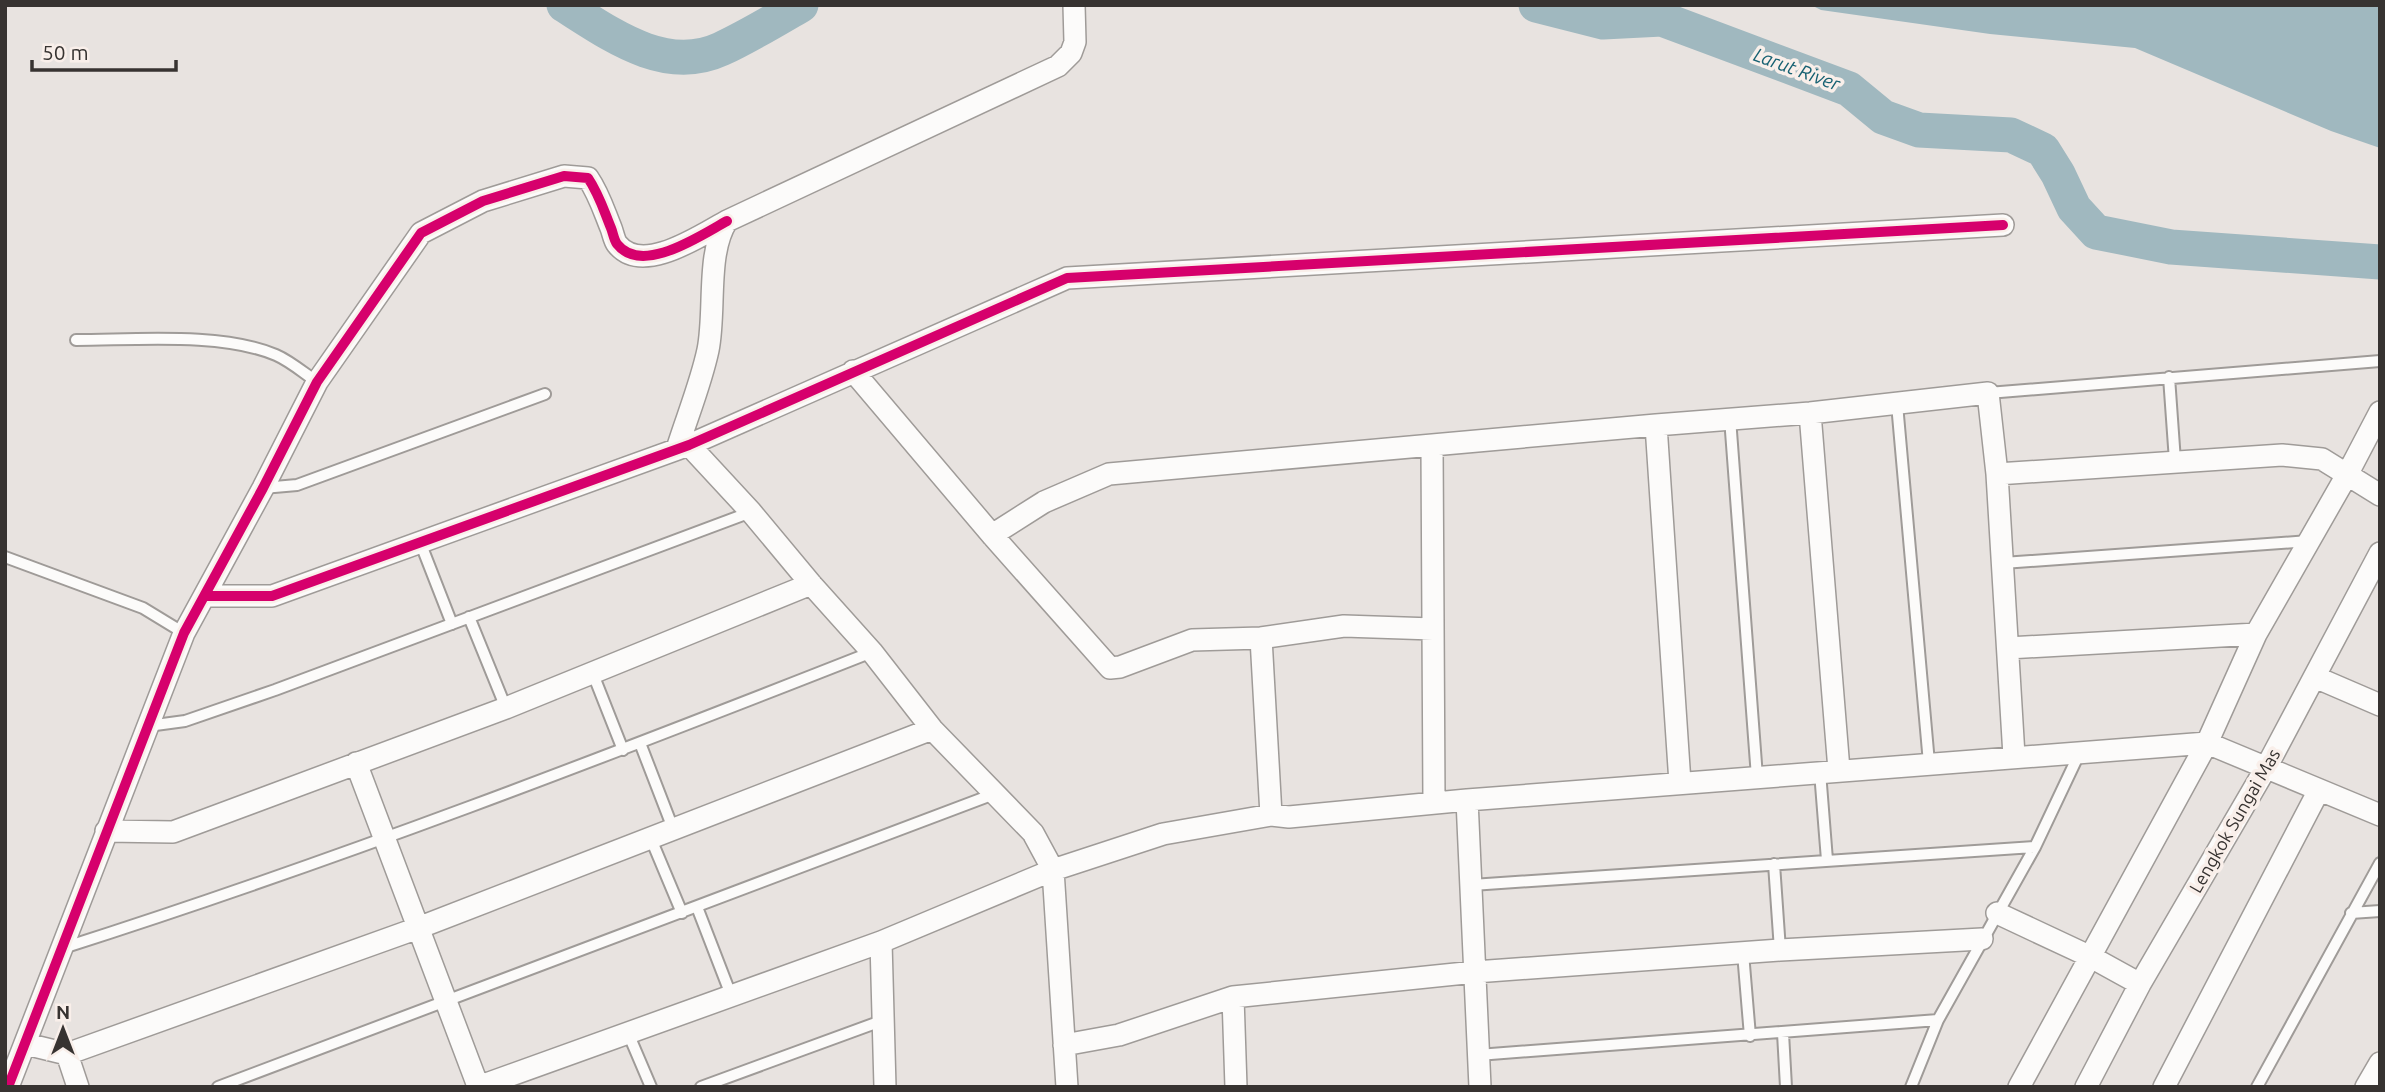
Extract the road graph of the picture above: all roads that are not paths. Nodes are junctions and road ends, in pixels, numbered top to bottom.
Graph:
1 (1074, 7) edge
2 (727, 221) junction
3 (2003, 225) dead end
4 (76, 340) dead end
5 (2380, 361) edge
6 (853, 371) junction
7 (2169, 377) junction
8 (317, 382) junction
9 (1988, 393) junction
10 (545, 394) dead end
11 (1897, 404) junction
12 (2380, 412) edge
13 (1810, 413) junction
14 (1730, 418) junction
15 (1656, 425) junction
16 (1432, 446) junction
17 (683, 447) junction
18 (2175, 461) junction
19 (1997, 474) junction
20 (2348, 474) junction
21 (263, 488) junction
22 (2380, 495) edge
23 (751, 512) junction
24 (992, 535) junction
25 (2309, 541) junction
26 (420, 542) junction
27 (2380, 553) edge
28 (5, 557) edge
29 (2003, 563) junction
30 (811, 584) junction
31 (205, 596) junction
32 (469, 617) junction
33 (452, 624) junction
34 (1433, 629) junction
35 (184, 633) junction
36 (2256, 634) junction
37 (1261, 639) junction
38 (2008, 648) junction
39 (872, 652) junction
40 (593, 674) junction
41 (2315, 677) junction
42 (2380, 705) edge
43 (506, 708) junction
44 (146, 727) junction
45 (932, 729) junction
46 (640, 743) junction
47 (2207, 743) junction
48 (622, 750) junction
49 (2080, 752) junction
50 (2014, 756) junction
51 (1929, 763) junction
52 (356, 764) junction
53 (2267, 766) junction
54 (1830, 771) junction
55 (1757, 777) junction
56 (1679, 783) junction
57 (2319, 790) junction
58 (994, 794) junction
59 (1467, 800) junction
60 (1434, 802) junction
61 (1271, 815) junction
62 (2380, 815) edge
63 (106, 831) junction
64 (674, 831) junction
65 (384, 836) junction
66 (651, 839) junction
67 (2035, 847) junction
68 (1827, 860) junction
69 (2380, 863) edge
70 (1774, 864) junction
71 (1053, 870) junction
72 (1472, 885) junction
73 (697, 907) junction
74 (2380, 911) edge
75 (681, 913) junction
76 (1997, 913) junction
77 (2351, 913) junction
78 (418, 928) junction
79 (1982, 939) junction
80 (881, 942) junction
81 (61, 949) junction
82 (1780, 950) junction
83 (1743, 953) junction
84 (2091, 957) junction
85 (1475, 972) junction
86 (2140, 984) junction
87 (731, 995) junction
88 (1233, 997) junction
89 (446, 1000) junction
90 (884, 1020) junction
91 (1938, 1020) junction
92 (628, 1033) junction
93 (1783, 1033) junction
94 (1750, 1036) junction
95 (26, 1044) junction
96 (1064, 1045) junction
97 (67, 1054) junction
98 (1478, 1055) junction
99 (2380, 1063) edge
100 (2170, 1085) edge
101 (8, 1087) edge
102 (78, 1087) edge
103 (218, 1087) edge
104 (478, 1087) edge
105 (651, 1087) edge
106 (701, 1087) edge
107 (885, 1087) edge
108 (1067, 1087) edge
109 (1236, 1087) edge
110 (1480, 1087) edge
111 (1787, 1087) edge
112 (1911, 1087) edge
113 (2019, 1087) edge
114 (2086, 1087) edge
115 (2257, 1087) edge
116 (2366, 1087) edge

1 - 2 street
2 - 8 street
2 - 17 street
3 - 6 street
4 - 8 lane
5 - 7 lane
6 - 17 street
6 - 24 street
7 - 9 lane
7 - 18 lane
8 - 21 street
9 - 11 street
9 - 19 street
10 - 21 lane
11 - 13 street
11 - 51 lane
12 - 20 street
13 - 14 street
13 - 54 street
14 - 15 street
14 - 55 lane
15 - 16 street
15 - 56 street
16 - 24 street
16 - 34 street
17 - 23 street
17 - 26 street
18 - 19 street
18 - 20 street
19 - 29 street
20 - 22 street
20 - 25 street
21 - 31 street
23 - 30 street
23 - 32 lane
24 - 37 street
25 - 29 lane
25 - 36 street
26 - 31 street
26 - 33 lane
27 - 41 street, Lengkok Sungai Mas
28 - 35 lane
29 - 38 street
30 - 39 street
30 - 40 street
31 - 35 street
32 - 33 lane
32 - 43 lane
33 - 44 lane
34 - 37 street
34 - 60 street
35 - 44 street
36 - 38 street
36 - 47 street
37 - 61 street
38 - 50 street
39 - 45 street
39 - 46 lane
40 - 43 street
40 - 48 lane
41 - 42 street
41 - 53 street, Lengkok Sungai Mas
43 - 52 street
44 - 63 street
45 - 58 street
45 - 64 street
46 - 48 lane
46 - 64 lane
47 - 49 street
47 - 53 street
47 - 84 street
48 - 65 lane
49 - 50 street
49 - 67 lane
50 - 51 street
51 - 54 street
52 - 63 street
52 - 65 street
53 - 57 street
53 - 86 street, Lengkok Sungai Mas
54 - 55 street
54 - 68 lane
55 - 56 street
56 - 59 street
57 - 62 street
57 - 100 street
58 - 71 street
58 - 73 lane
59 - 60 street
59 - 72 street
60 - 61 street
61 - 71 street
63 - 81 street
64 - 66 street
65 - 78 street
65 - 81 lane
66 - 75 lane
66 - 78 street
67 - 68 lane
67 - 76 lane
68 - 70 lane
69 - 77 lane
70 - 72 lane
70 - 82 lane
71 - 80 street
71 - 96 street
72 - 85 street
73 - 75 lane
73 - 87 lane
74 - 77 lane
75 - 89 lane
76 - 79 lane
76 - 84 street
77 - 115 lane
78 - 89 street
78 - 97 street
79 - 82 street
79 - 91 lane
80 - 87 street
80 - 90 street
81 - 95 street
82 - 83 street
83 - 85 street
83 - 94 lane
84 - 86 street
84 - 113 street
85 - 88 street
85 - 98 street
86 - 114 street, Lengkok Sungai Mas
87 - 92 street
88 - 96 street
88 - 109 street
89 - 103 lane
89 - 104 street
90 - 106 lane
90 - 107 street
91 - 93 lane
91 - 112 lane
92 - 104 street
92 - 105 lane
93 - 94 lane
93 - 111 lane
94 - 98 lane
95 - 97 street
95 - 101 street
96 - 108 street
97 - 102 street
98 - 110 street
99 - 116 street

